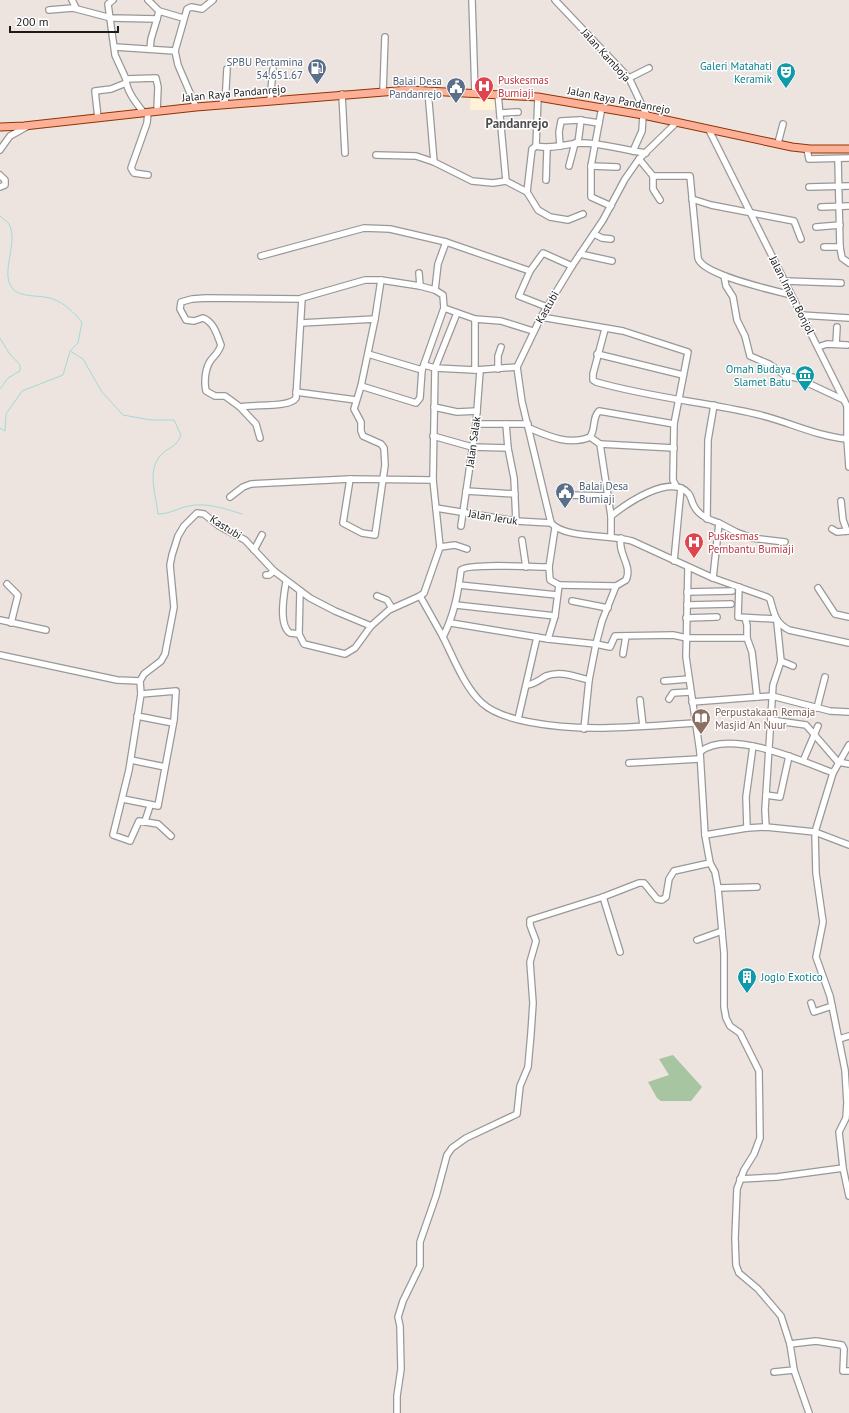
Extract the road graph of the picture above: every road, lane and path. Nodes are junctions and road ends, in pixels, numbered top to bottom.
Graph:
1 (72, 0) edge
2 (113, 0) edge
3 (148, 0) edge
4 (213, 0) edge
5 (472, 0) edge
6 (555, 0) edge
7 (76, 8) junction
8 (49, 10) dead end
9 (159, 11) junction
10 (111, 18) junction
11 (184, 18) junction
12 (157, 19) junction
13 (385, 37) dead end
14 (115, 47) junction
15 (150, 50) junction
16 (175, 51) junction
17 (649, 68) dead end
18 (227, 69) dead end
19 (273, 69) dead end
20 (629, 78) junction
21 (126, 81) junction
22 (383, 91) junction
23 (428, 91) junction
24 (475, 93) junction
25 (342, 94) junction
26 (498, 94) junction
27 (538, 97) junction
28 (270, 101) junction
29 (225, 105) junction
30 (196, 107) junction
31 (602, 107) junction
32 (157, 111) junction
33 (518, 112) dead end
34 (146, 113) junction
35 (500, 113) junction
36 (645, 115) junction
37 (98, 118) junction
38 (581, 120) junction
39 (677, 122) junction
40 (599, 123) junction
41 (783, 124) dead end
42 (28, 125) junction
43 (0, 127) edge
44 (709, 130) junction
45 (577, 143) junction
46 (778, 143) junction
47 (595, 144) junction
48 (536, 146) junction
49 (560, 146) junction
50 (547, 149) junction
51 (807, 149) junction
52 (849, 149) edge
53 (0, 150) edge
54 (633, 152) junction
55 (345, 153) dead end
56 (646, 153) junction
57 (376, 155) dead end
58 (849, 158) edge
59 (639, 159) junction
60 (838, 159) junction
61 (434, 162) junction
62 (569, 166) dead end
63 (591, 166) junction
64 (617, 167) dead end
65 (0, 175) edge
66 (148, 175) dead end
67 (653, 176) junction
68 (546, 180) dead end
69 (506, 181) junction
70 (839, 186) junction
71 (849, 186) edge
72 (0, 187) edge
73 (809, 187) dead end
74 (527, 192) junction
75 (692, 198) junction
76 (660, 200) dead end
77 (840, 205) junction
78 (611, 206) junction
79 (849, 206) edge
80 (821, 207) dead end
81 (750, 212) junction
82 (583, 214) dead end
83 (840, 225) junction
84 (816, 227) dead end
85 (594, 234) junction
86 (611, 239) dead end
87 (801, 239) dead end
88 (446, 242) junction
89 (824, 247) dead end
90 (840, 247) junction
91 (580, 254) junction
92 (261, 256) dead end
93 (612, 261) dead end
94 (849, 263) edge
95 (572, 266) junction
96 (530, 271) junction
97 (419, 273) dead end
98 (724, 276) junction
99 (381, 280) junction
100 (785, 281) junction
101 (841, 283) dead end
102 (420, 286) junction
103 (435, 290) junction
104 (791, 295) junction
105 (301, 299) junction
106 (547, 307) junction
107 (444, 308) junction
108 (457, 313) junction
109 (801, 315) junction
110 (541, 317) junction
111 (849, 318) edge
112 (475, 319) junction
113 (375, 320) junction
114 (301, 323) junction
115 (837, 327) dead end
116 (605, 329) junction
117 (533, 331) junction
118 (836, 344) junction
119 (847, 345) dead end
120 (501, 347) dead end
121 (818, 347) junction
122 (368, 354) junction
123 (597, 354) junction
124 (423, 367) junction
125 (516, 367) junction
126 (435, 368) junction
127 (498, 369) junction
128 (477, 371) junction
129 (683, 375) junction
130 (361, 386) junction
131 (296, 392) junction
132 (356, 400) junction
133 (679, 400) junction
134 (846, 402) edge
135 (714, 405) junction
136 (240, 407) junction
137 (434, 407) junction
138 (477, 411) junction
139 (476, 424) junction
140 (506, 424) junction
141 (674, 424) junction
142 (528, 426) junction
143 (848, 428) edge
144 (432, 436) junction
145 (590, 437) junction
146 (260, 438) dead end
147 (846, 439) junction
148 (600, 444) junction
149 (472, 447) junction
150 (508, 448) junction
151 (674, 448) junction
152 (849, 464) edge
153 (350, 480) junction
154 (382, 480) junction
155 (433, 480) junction
156 (678, 487) junction
157 (466, 492) junction
158 (515, 494) junction
159 (568, 495) dead end
160 (608, 496) junction
161 (230, 497) dead end
162 (842, 501) dead end
163 (436, 508) junction
164 (463, 512) junction
165 (611, 516) junction
166 (707, 519) junction
167 (516, 521) junction
168 (719, 523) junction
169 (553, 525) junction
170 (461, 526) dead end
171 (832, 529) dead end
172 (848, 531) edge
173 (262, 535) dead end
174 (611, 536) junction
175 (621, 538) junction
176 (522, 540) dead end
177 (785, 542) dead end
178 (440, 547) junction
179 (467, 549) dead end
180 (254, 550) junction
181 (674, 561) junction
182 (526, 567) junction
183 (549, 567) junction
184 (688, 568) junction
185 (274, 571) junction
186 (266, 575) dead end
187 (713, 578) junction
188 (286, 582) junction
189 (7, 584) dead end
190 (459, 585) junction
191 (559, 585) junction
192 (616, 586) junction
193 (739, 587) junction
194 (818, 588) dead end
195 (300, 591) junction
196 (732, 591) dead end
197 (687, 592) junction
198 (557, 595) junction
199 (377, 596) dead end
200 (420, 596) junction
201 (572, 601) dead end
202 (731, 604) dead end
203 (456, 605) junction
204 (686, 605) junction
205 (392, 608) junction
206 (608, 608) junction
207 (555, 616) junction
208 (716, 617) dead end
209 (849, 617) edge
210 (686, 618) junction
211 (745, 618) junction
212 (0, 620) edge
213 (776, 620) junction
214 (11, 622) junction
215 (451, 623) junction
216 (371, 626) junction
217 (46, 630) dead end
218 (299, 634) junction
219 (626, 636) junction
220 (443, 637) junction
221 (537, 637) junction
222 (687, 638) junction
223 (747, 638) junction
224 (548, 639) junction
225 (849, 643) edge
226 (596, 644) junction
227 (623, 654) dead end
228 (0, 655) edge
229 (781, 661) junction
230 (793, 666) dead end
231 (825, 678) dead end
232 (689, 679) junction
233 (589, 680) junction
234 (140, 681) junction
235 (664, 681) dead end
236 (527, 685) junction
237 (690, 692) junction
238 (141, 694) junction
239 (757, 696) junction
240 (772, 696) junction
241 (669, 699) dead end
242 (640, 700) dead end
243 (692, 702) junction
244 (817, 708) junction
245 (849, 712) edge
246 (137, 716) junction
247 (518, 719) junction
248 (771, 720) junction
249 (173, 723) junction
250 (697, 723) junction
251 (643, 726) junction
252 (818, 726) dead end
253 (584, 729) junction
254 (815, 735) junction
255 (849, 744) edge
256 (753, 746) junction
257 (770, 750) junction
258 (700, 755) junction
259 (788, 756) junction
260 (130, 760) junction
261 (802, 761) junction
262 (838, 762) junction
263 (629, 763) dead end
264 (849, 764) edge
265 (165, 767) junction
266 (833, 773) junction
267 (766, 795) junction
268 (123, 799) junction
269 (150, 806) junction
270 (145, 821) junction
271 (747, 828) junction
272 (766, 828) junction
273 (815, 832) junction
274 (705, 835) junction
275 (171, 836) dead end
276 (849, 845) edge
277 (710, 863) junction
278 (757, 886) dead end
279 (718, 888) junction
280 (603, 897) junction
281 (722, 931) junction
282 (697, 940) dead end
283 (620, 952) dead end
284 (811, 1003) dead end
285 (832, 1006) junction
286 (849, 1036) edge
287 (840, 1039) junction
288 (843, 1168) junction
289 (740, 1179) junction
290 (849, 1196) edge
291 (790, 1344) junction
292 (847, 1349) edge
293 (794, 1370) junction
294 (849, 1371) edge
295 (774, 1372) dead end
296 (398, 1413) edge
297 (809, 1413) edge

1 - 7 street
2 - 10 street
3 - 9 street
4 - 11 street
5 - 24 street
6 - 20 street, Jalan Kamboja
7 - 8 street
7 - 10 street
9 - 11 street
9 - 12 street
10 - 12 street
10 - 14 street
11 - 16 street
12 - 15 street
13 - 22 street
14 - 15 street
14 - 21 street
15 - 16 street
16 - 30 street
17 - 20 street
18 - 29 street
19 - 28 street
20 - 36 street, Jalan Kamboja
21 - 32 street
21 - 34 street
21 - 37 street
22 - 23 main road, Jalan Raya Pandanrejo
22 - 25 main road, Jalan Raya Pandanrejo
23 - 24 main road, Jalan Raya Pandanrejo
23 - 61 street
24 - 26 main road, Jalan Raya Pandanrejo
25 - 28 main road, Jalan Raya Pandanrejo
25 - 55 street
26 - 27 main road, Jalan Raya Pandanrejo
26 - 35 street
27 - 31 main road, Jalan Raya Pandanrejo
27 - 48 street
28 - 29 main road, Jalan Raya Pandanrejo
29 - 30 main road, Jalan Raya Pandanrejo
30 - 32 main road, Jalan Raya Pandanrejo
31 - 36 main road, Jalan Raya Pandanrejo
31 - 40 street
32 - 34 main road, Jalan Raya Pandanrejo
33 - 35 street
34 - 37 main road, Jalan Raya Pandanrejo
34 - 66 street
35 - 69 street
36 - 39 main road, Jalan Raya Pandanrejo
36 - 54 street
37 - 42 main road, Jalan Raya Pandanrejo
38 - 40 street
38 - 45 street
38 - 49 street
39 - 44 main road, Jalan Raya Pandanrejo
39 - 56 street, Kastubi
40 - 47 street
41 - 46 street
42 - 43 main road, Jalan Raya Pandanrejo
42 - 53 street
44 - 46 main road, Jalan Raya Pandanrejo
44 - 81 street, Jalan Imam Bonjol
45 - 47 street
45 - 49 street
45 - 62 street
46 - 51 main road, Jalan Raya Pandanrejo
47 - 54 street
47 - 63 street
48 - 50 street
48 - 74 street
49 - 50 street
50 - 68 street
51 - 52 main road, Jalan Raya Pandanrejo
51 - 60 street
54 - 56 street
56 - 59 street, Kastubi
57 - 61 street
58 - 60 street
59 - 67 street
59 - 78 street, Kastubi
60 - 70 street
61 - 69 street
63 - 64 street
63 - 78 street
65 - 72 street
67 - 75 street
67 - 76 street
69 - 74 street
70 - 71 street
70 - 73 street
70 - 77 street
74 - 82 street
75 - 81 street
75 - 98 street
77 - 79 street
77 - 80 street
77 - 83 street
78 - 85 street, Kastubi
81 - 87 street
81 - 100 street, Jalan Imam Bonjol
83 - 84 street
83 - 90 street
85 - 86 street
85 - 91 street, Kastubi
88 - 92 street
88 - 96 street
88 - 103 street
89 - 90 street
90 - 94 street
91 - 93 street
91 - 95 street, Kastubi
95 - 96 street
95 - 106 street, Kastubi
96 - 106 street
97 - 102 street
98 - 104 street
98 - 134 street
99 - 102 street
99 - 105 street
99 - 113 street
100 - 101 street
100 - 104 street, Jalan Imam Bonjol
102 - 103 street
103 - 107 street
104 - 109 street, Jalan Imam Bonjol
105 - 114 street
105 - 136 street
106 - 110 street, Kastubi
107 - 108 street
107 - 124 street
108 - 112 street
108 - 126 street
109 - 111 street
109 - 121 street, Jalan Imam Bonjol
110 - 116 street
110 - 117 street, Kastubi
112 - 117 street
112 - 128 street, Jalan Salak
113 - 114 street
113 - 122 street
114 - 131 street
115 - 118 street
116 - 123 street
116 - 129 street
117 - 125 street, Kastubi
118 - 119 street
118 - 121 street
120 - 127 street
121 - 134 street, Jalan Imam Bonjol
122 - 124 street
122 - 130 street
123 - 129 street
123 - 133 street
124 - 126 street
124 - 130 street
125 - 127 street
125 - 142 street
126 - 128 street
126 - 137 street
127 - 128 street
128 - 138 street, Jalan Salak
129 - 133 street
130 - 132 street
131 - 132 street
131 - 136 street
132 - 154 street
133 - 135 street
133 - 141 street
134 - 143 street, Jalan Imam Bonjol
135 - 147 street
135 - 166 street
136 - 146 street
137 - 138 street
137 - 144 street
138 - 139 street, Jalan Salak
139 - 140 street
139 - 149 street, Jalan Salak
140 - 142 street
140 - 150 street
141 - 145 street
141 - 151 street
142 - 145 street
142 - 169 street
143 - 147 street, Jalan Imam Bonjol
144 - 149 street
144 - 155 street
145 - 148 street
147 - 152 street, Jalan Imam Bonjol
148 - 151 street
148 - 160 street
149 - 150 street
149 - 157 street, Jalan Salak
150 - 158 street
151 - 156 street
153 - 154 street
153 - 154 street
153 - 161 street
154 - 155 street
155 - 163 street
156 - 165 street
156 - 166 street
156 - 181 street
157 - 158 street
157 - 164 street, Jalan Salak
158 - 167 street
159 - 160 street
160 - 165 street
162 - 172 street
163 - 164 street, Jalan Jeruk
163 - 178 street
164 - 167 street, Jalan Jeruk
164 - 170 street, Jalan Salak
165 - 174 street
166 - 168 street
167 - 169 street, Jalan Jeruk
168 - 177 street
168 - 187 street
169 - 174 street, Jalan Jeruk
169 - 183 street
171 - 172 street
173 - 180 street
174 - 175 street, Jalan Jeruk
175 - 181 street, Jalan Jeruk
175 - 192 street
176 - 182 street
178 - 179 street
178 - 200 street
180 - 185 street, Kastubi
180 - 234 street, Kastubi
181 - 184 street, Jalan Jeruk
182 - 183 street
182 - 190 street
183 - 191 street
184 - 187 street, Jalan Jeruk
184 - 197 street
185 - 186 street
185 - 188 street, Kastubi
187 - 193 street, Jalan Jeruk
188 - 195 street, Kastubi
188 - 218 street
189 - 214 street
190 - 198 street
190 - 203 street
191 - 192 street
191 - 198 street
192 - 206 street
193 - 211 street
193 - 213 street, Jalan Jeruk
194 - 209 street
195 - 216 street, Kastubi
195 - 218 street
196 - 197 street
197 - 204 street
198 - 207 street
199 - 205 street
200 - 205 street
200 - 220 street
201 - 206 street
202 - 204 street
203 - 207 street
203 - 215 street
204 - 210 street
205 - 216 street
206 - 226 street
207 - 224 street
208 - 210 street
210 - 222 street
211 - 213 street
211 - 223 street
212 - 214 street
213 - 225 street
213 - 229 street
214 - 217 street
215 - 220 street
215 - 221 street
216 - 218 street
219 - 222 street
219 - 226 street
219 - 227 street
220 - 247 street
221 - 224 street
221 - 236 street
222 - 223 street
222 - 232 street
223 - 239 street
224 - 226 street
226 - 233 street
228 - 234 street
229 - 230 street
229 - 240 street
231 - 244 street
232 - 235 street
232 - 237 street
233 - 236 street
233 - 253 street
234 - 238 street
236 - 247 street
237 - 241 street
237 - 243 street
238 - 246 street
238 - 249 street
239 - 240 street
239 - 243 street
240 - 244 street
240 - 248 street
242 - 251 street
243 - 250 street
244 - 245 street
246 - 249 street
246 - 260 street
247 - 253 street
248 - 254 street
248 - 257 street
249 - 265 street
250 - 251 street
250 - 258 street
251 - 253 street
252 - 254 street
254 - 261 street
254 - 262 street
255 - 262 street
256 - 257 street
256 - 258 street
256 - 271 street
257 - 259 street
257 - 267 street
258 - 263 street
258 - 274 street
259 - 261 street
259 - 267 street
260 - 265 street
260 - 268 street
261 - 266 street
262 - 264 street
262 - 266 street
265 - 269 street
266 - 273 street
267 - 272 street
268 - 269 street
268 - 270 street
269 - 270 street
270 - 275 street
271 - 272 street
271 - 274 street
272 - 273 street
273 - 276 street
273 - 285 street
274 - 277 street
277 - 279 street
277 - 280 street
278 - 279 street
279 - 281 street
280 - 283 street
280 - 296 street
281 - 282 street
281 - 289 street
284 - 285 street
285 - 287 street
286 - 287 street
287 - 288 street
288 - 289 street
288 - 290 street
289 - 291 street
291 - 292 street
291 - 293 street
292 - 294 street
293 - 295 street
293 - 297 street

